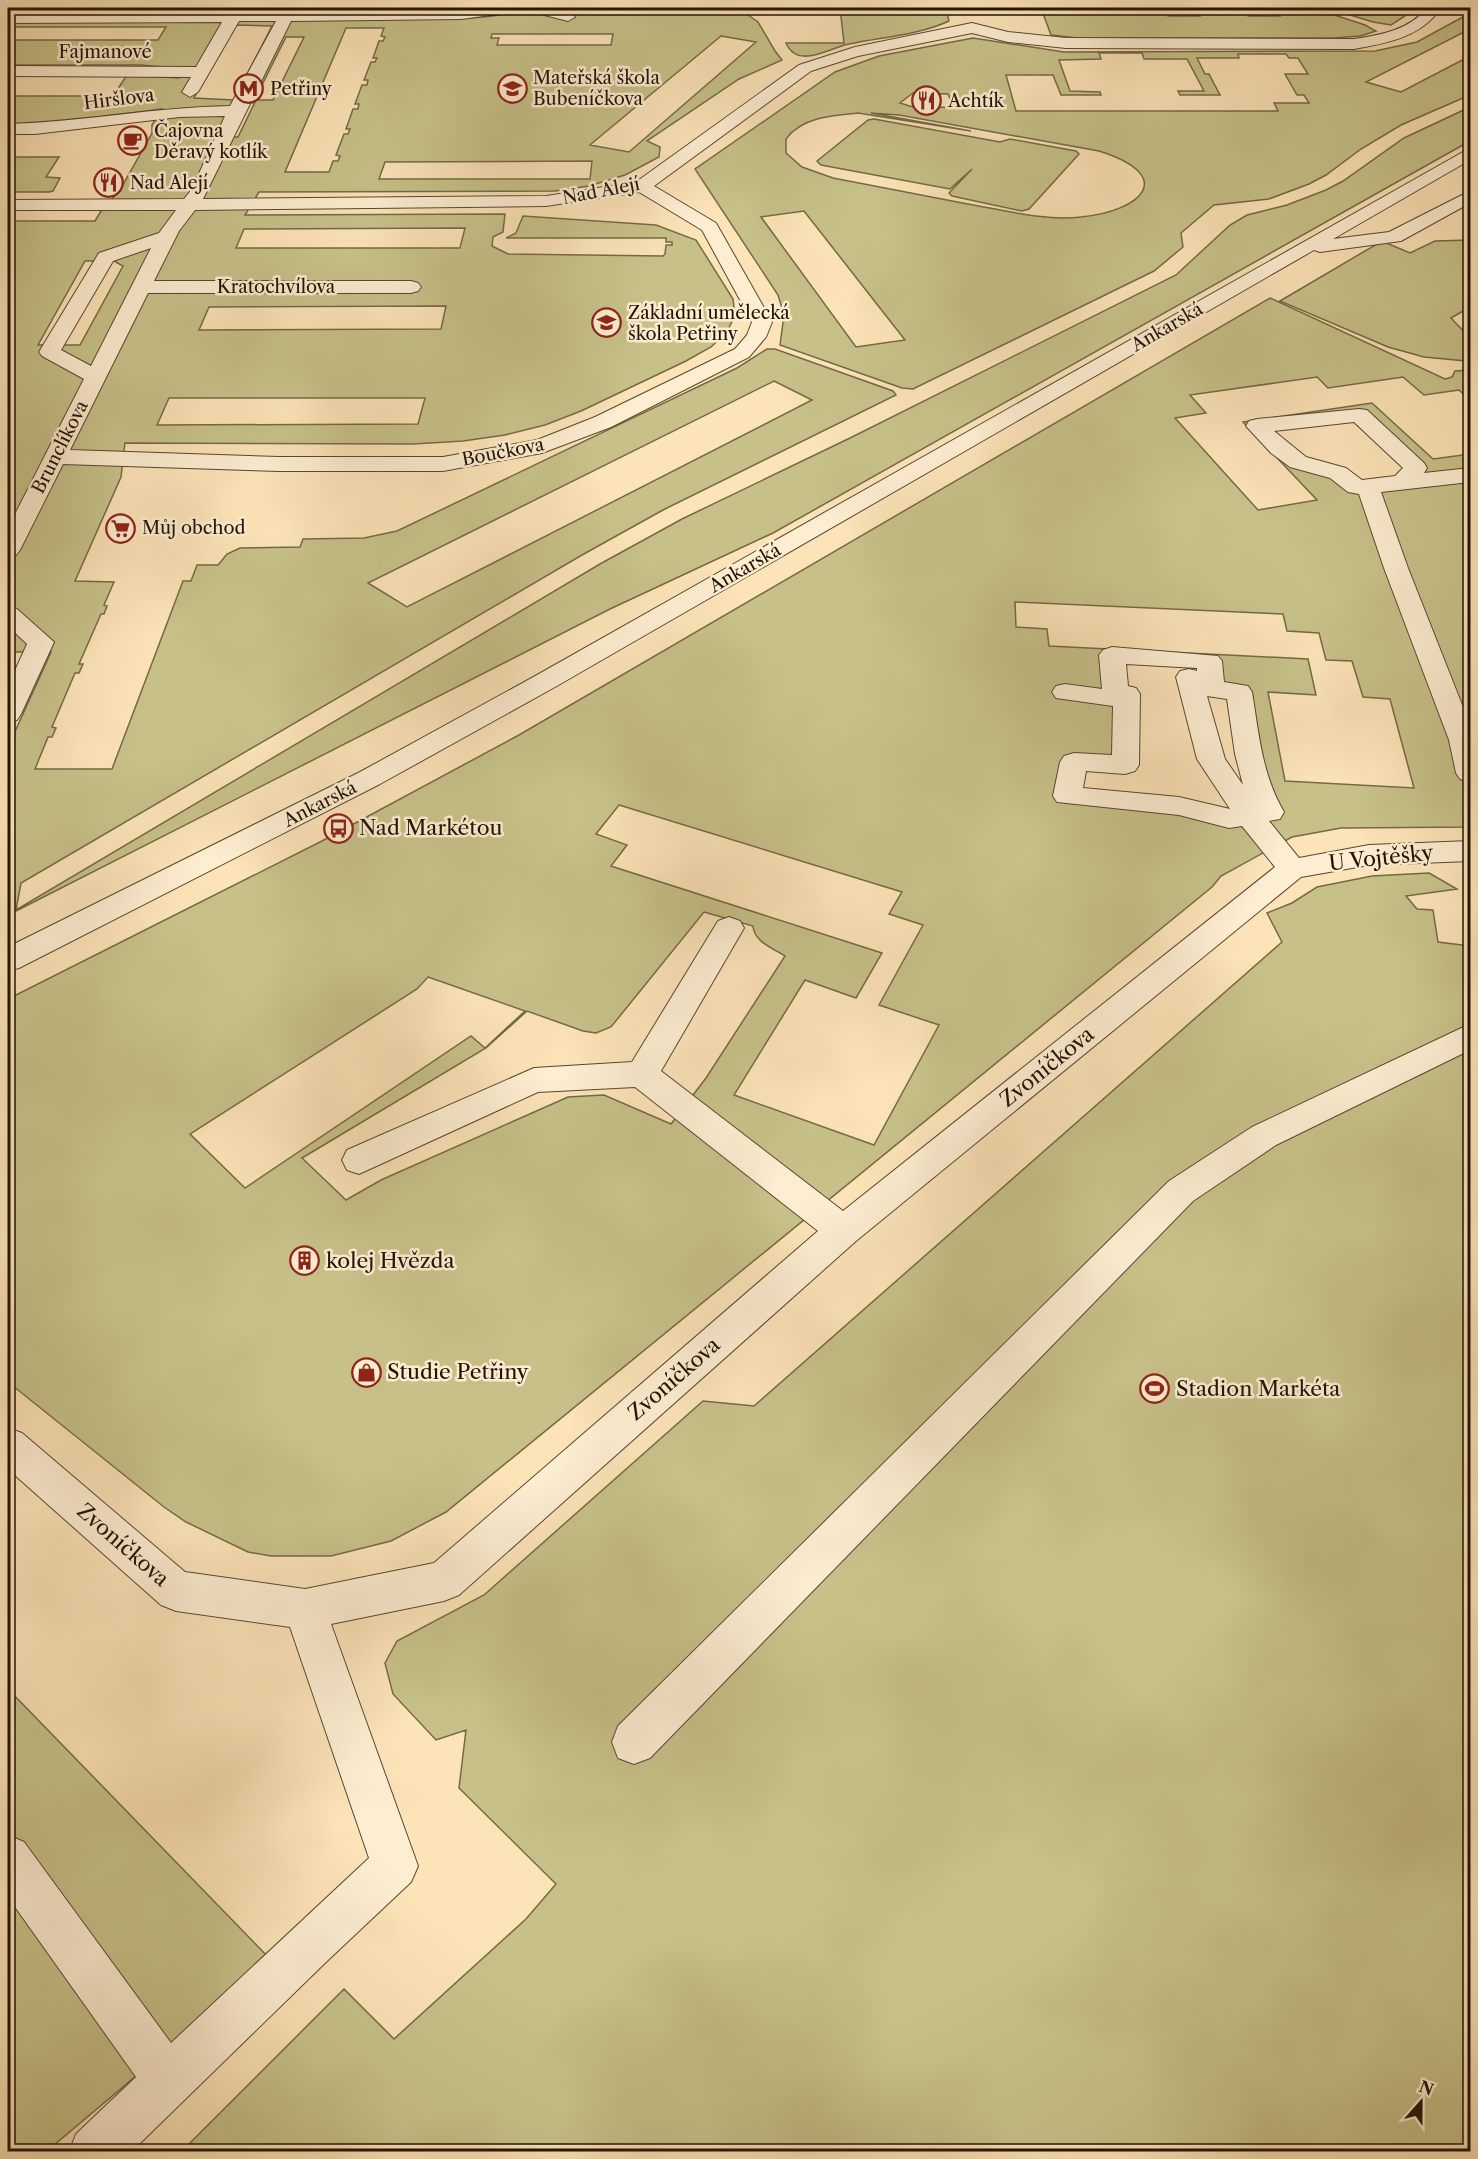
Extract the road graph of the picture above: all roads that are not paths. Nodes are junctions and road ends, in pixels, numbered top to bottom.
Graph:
1 (514, 8) edge
2 (534, 8) edge
3 (1434, 8) edge
4 (386, 11) edge
5 (288, 12) edge
6 (236, 16) junction
7 (984, 16) dead end
8 (568, 17) dead end
9 (8, 19) edge
10 (972, 28) junction
11 (8, 72) edge
12 (202, 72) junction
13 (179, 111) junction
14 (236, 111) junction
15 (8, 129) edge
16 (1470, 153) edge
17 (642, 186) junction
18 (1470, 196) edge
19 (189, 204) junction
20 (8, 205) edge
21 (166, 237) junction
22 (1310, 247) junction
23 (141, 287) junction
24 (411, 287) dead end
25 (95, 377) junction
26 (54, 457) junction
27 (1470, 475) edge
28 (1401, 483) junction
29 (1368, 486) junction
30 (8, 550) edge
31 (8, 614) edge
32 (1189, 678) dead end
33 (1065, 692) dead end
34 (1127, 700) junction
35 (8, 714) edge
36 (1470, 773) edge
37 (1249, 816) junction
38 (1470, 851) edge
39 (1293, 870) junction
40 (729, 928) dead end
41 (8, 960) edge
42 (1470, 1035) edge
43 (642, 1074) junction
44 (359, 1160) dead end
45 (843, 1230) junction
46 (8, 1445) edge
47 (305, 1609) junction
48 (634, 1742) dead end
49 (8, 1858) edge
50 (168, 2080) junction
51 (94, 2151) edge

1 - 4 street
2 - 8 street
3 - 10 street
4 - 5 street
5 - 6 street
5 - 14 street, Brunclíkova
6 - 9 street
6 - 12 street
7 - 10 street
10 - 17 street, Nad Alejí
11 - 12 street, Fajmanové
12 - 13 street
13 - 14 street, Hiršlova
13 - 15 street, Hiršlova
14 - 19 street, Brunclíkova
16 - 22 street, Ankarská
17 - 19 street, Nad Alejí
17 - 26 street, Boučkova
18 - 22 street
19 - 20 street, Nad Alejí
19 - 21 street, Brunclíkova
21 - 23 street, Brunclíkova
21 - 25 street, Brunclíkova
22 - 41 street, Ankarská
23 - 24 street, Kratochvílova
23 - 25 street, Brunclíkova
25 - 26 street, Brunclíkova
26 - 30 street, Brunclíkova
27 - 28 street
28 - 29 street
28 - 29 street
29 - 36 street
31 - 35 street
32 - 37 street
33 - 34 street
34 - 37 street
34 - 37 street
37 - 39 street
38 - 39 street, U Vojtěšky
39 - 45 street, Zvoníčkova
40 - 43 street
42 - 48 street
43 - 44 street
43 - 45 street
45 - 47 street, Zvoníčkova
46 - 47 street, Zvoníčkova
47 - 50 street
49 - 50 street
50 - 51 street

